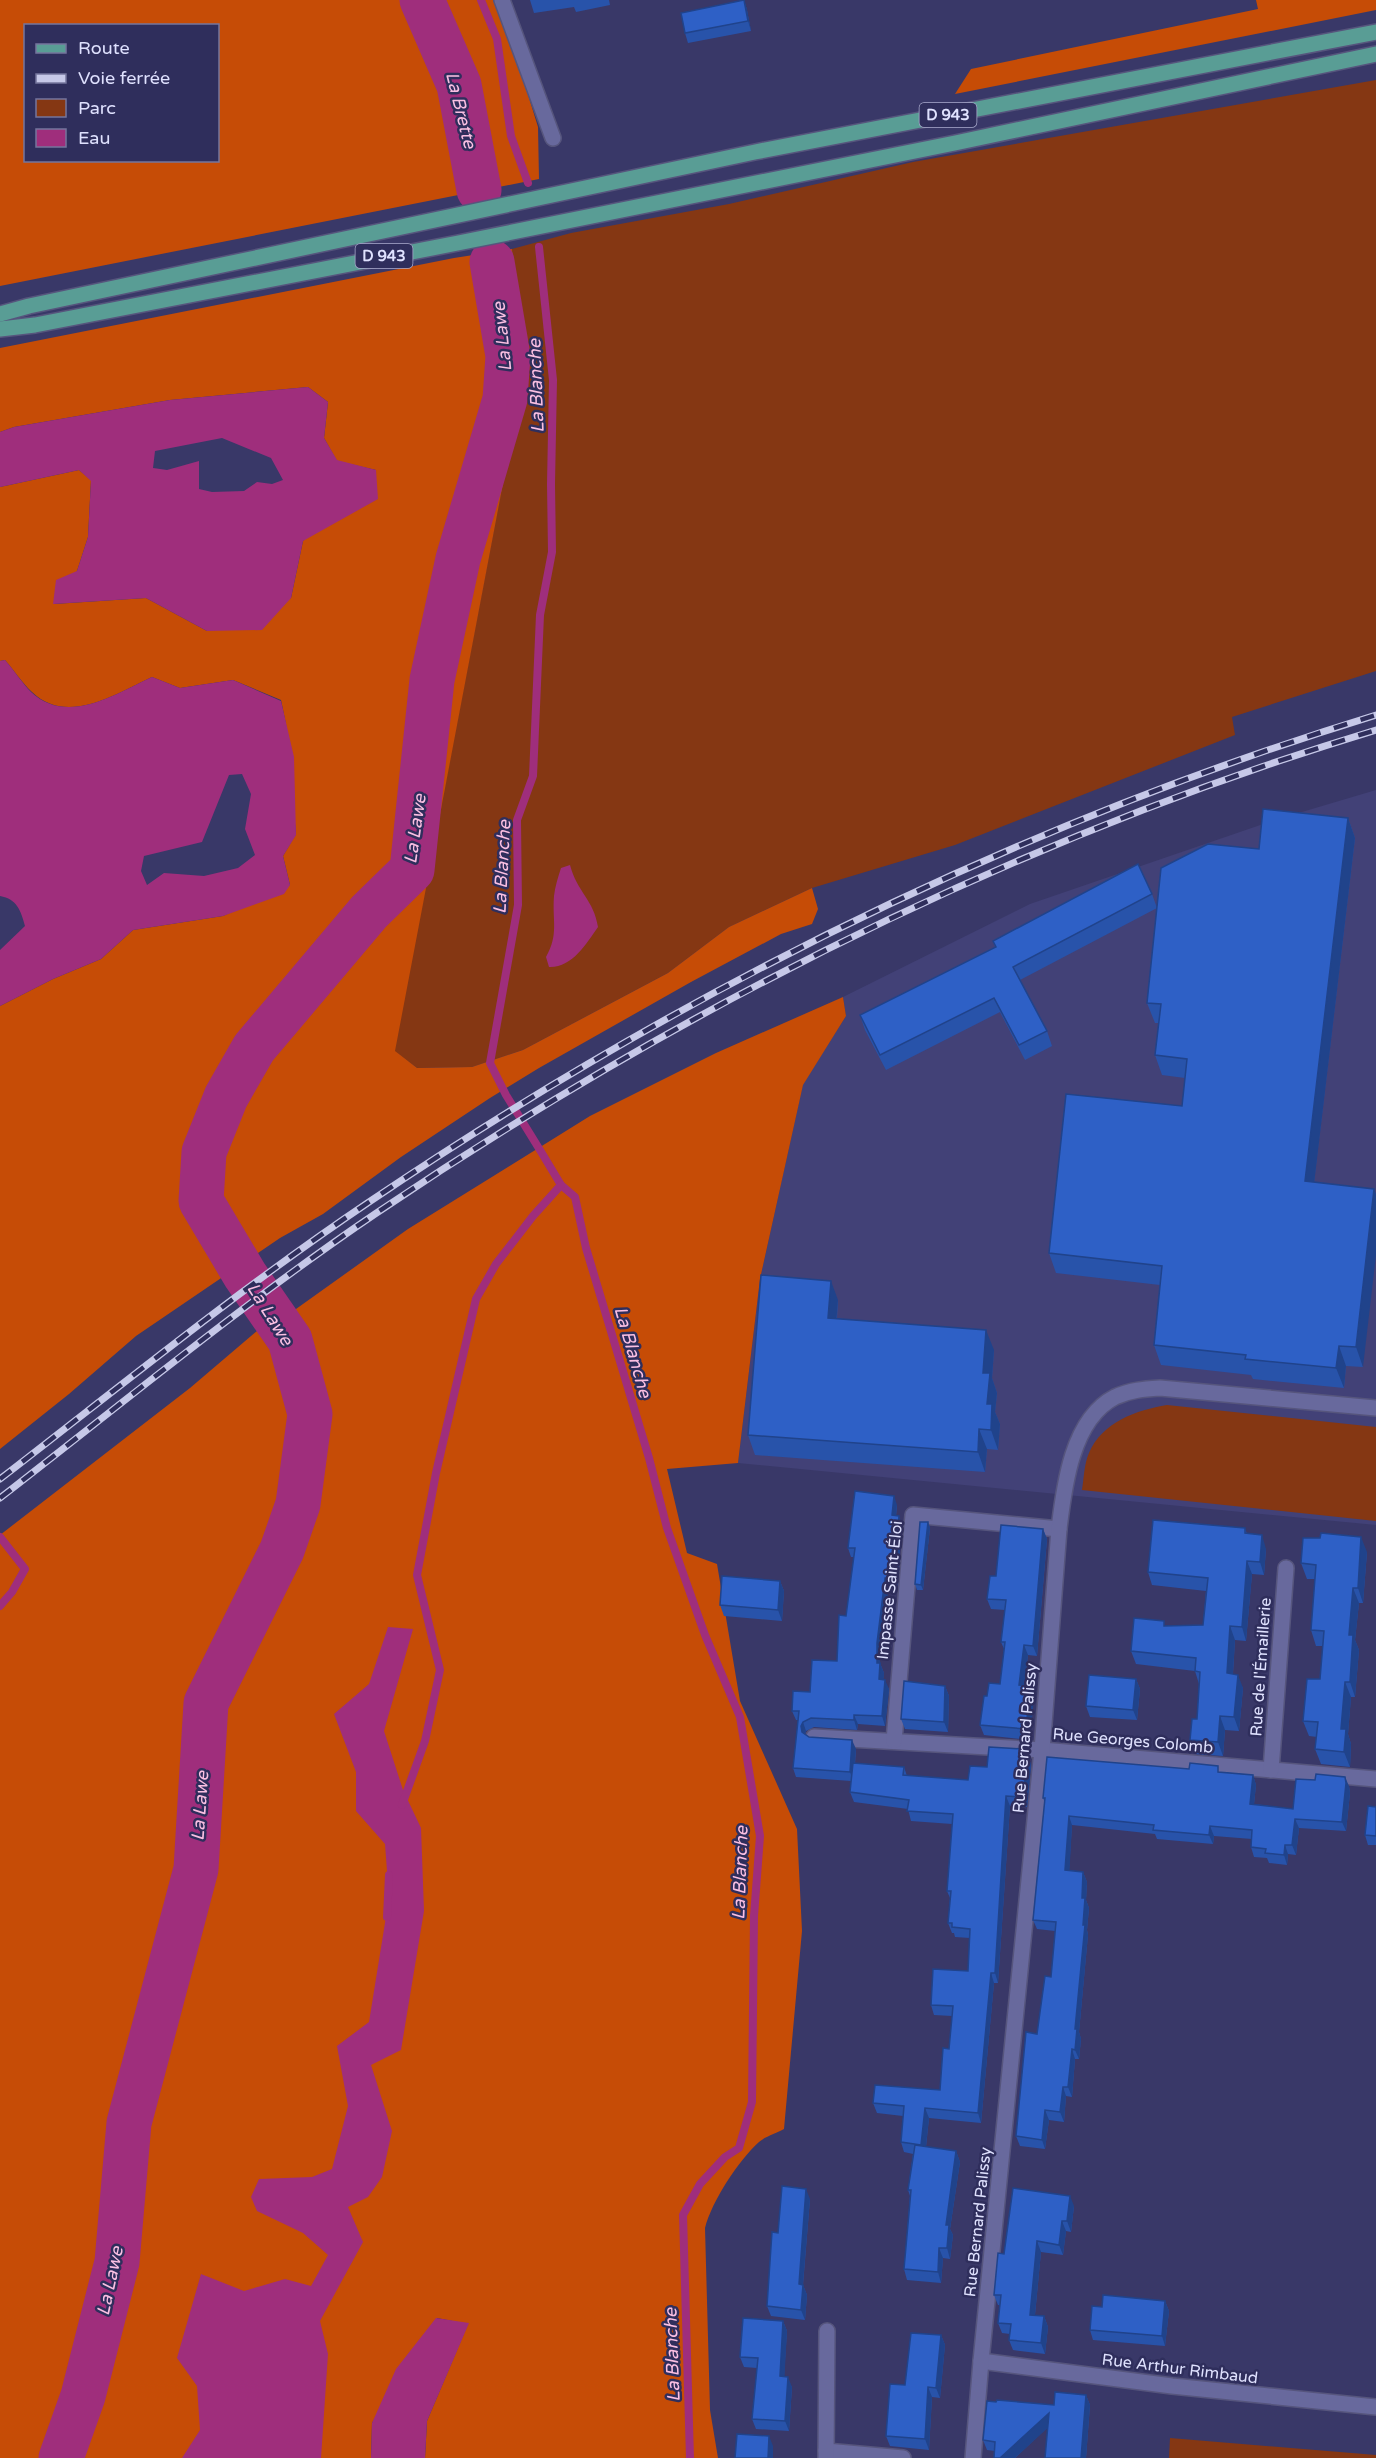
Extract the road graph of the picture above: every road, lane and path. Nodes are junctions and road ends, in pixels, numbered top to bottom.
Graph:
1 (502, 0) edge
2 (1376, 32) edge
3 (1376, 54) edge
4 (554, 138) dead end
5 (0, 314) edge
6 (0, 329) edge
7 (1376, 1408) edge
8 (1059, 1529) junction
9 (1286, 1568) dead end
10 (814, 1737) edge
11 (894, 1741) junction
12 (1042, 1750) junction
13 (1271, 1770) junction
14 (1376, 1779) edge
15 (827, 2331) dead end
16 (981, 2361) junction
17 (1376, 2407) edge
18 (826, 2454) edge
19 (903, 2458) edge
20 (973, 2458) edge

1 - 4 street
2 - 5 main road, D 943
3 - 6 main road, D 943
7 - 8 street, Rue Bernard Palissy
8 - 11 street, Impasse Saint-Éloi
8 - 12 street, Rue Bernard Palissy
9 - 13 street, Rue de l'Émaillerie
10 - 11 street, Rue Georges Colomb
11 - 12 street, Rue Georges Colomb
12 - 13 street, Rue Georges Colomb
12 - 16 street, Rue Bernard Palissy
13 - 14 street, Rue Georges Colomb
15 - 18 street
16 - 17 street, Rue Arthur Rimbaud
16 - 20 street, Rue Bernard Palissy
18 - 19 street

